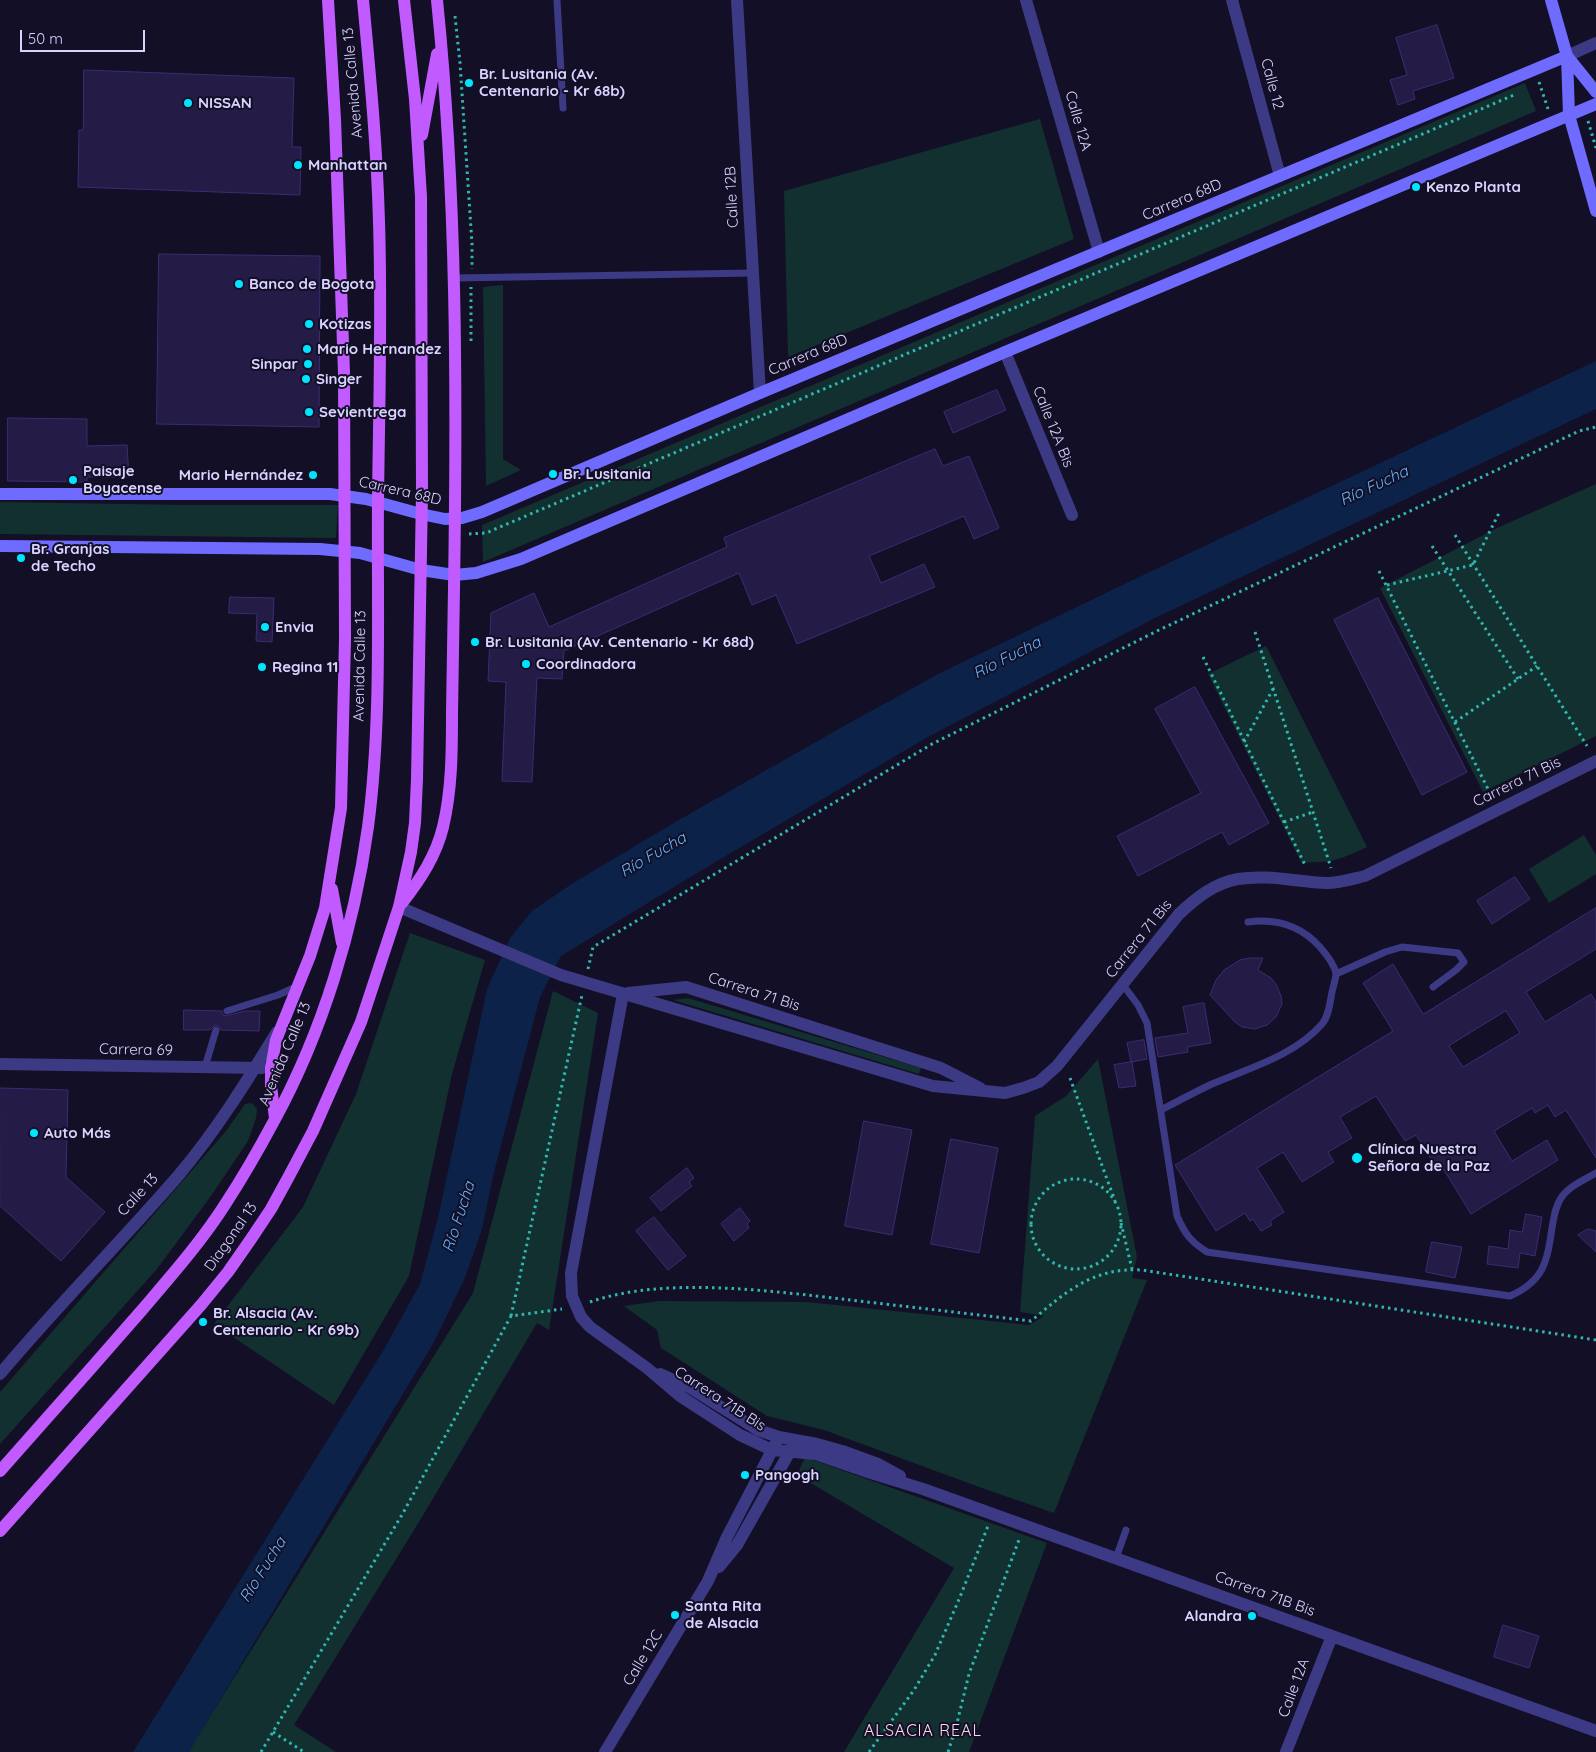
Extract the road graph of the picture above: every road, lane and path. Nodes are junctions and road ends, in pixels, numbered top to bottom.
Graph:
1 (363, 0) edge
2 (404, 0) edge
3 (437, 0) edge
4 (557, 0) edge
5 (737, 0) edge
6 (1026, 0) edge
7 (1232, 0) edge
8 (1551, 0) edge
9 (330, 4) edge
10 (441, 36) junction
11 (1596, 43) edge
12 (1567, 56) junction
13 (1536, 69) junction
14 (1540, 84) junction
15 (1535, 87) dead end
16 (1596, 92) edge
17 (1521, 93) dead end
18 (1596, 104) edge
19 (564, 108) dead end
20 (1569, 115) junction
21 (1588, 121) dead end
22 (1552, 122) junction
23 (1596, 148) edge
24 (419, 155) junction
25 (1280, 176) junction
26 (1596, 211) edge
27 (1099, 252) junction
28 (753, 273) junction
29 (454, 278) junction
30 (1005, 352) junction
31 (760, 393) junction
32 (1596, 427) edge
33 (0, 494) edge
34 (345, 495) junction
35 (378, 503) junction
36 (1499, 513) dead end
37 (421, 514) junction
38 (1072, 515) dead end
39 (455, 519) junction
40 (470, 534) dead end
41 (1454, 535) dead end
42 (0, 546) edge
43 (1432, 546) dead end
44 (345, 551) junction
45 (378, 558) junction
46 (1473, 565) junction
47 (421, 570) junction
48 (1379, 571) dead end
49 (1448, 571) junction
50 (454, 575) junction
51 (1386, 585) junction
52 (1255, 632) dead end
53 (1203, 657) dead end
54 (1537, 666) junction
55 (1518, 679) junction
56 (1273, 689) junction
57 (1455, 722) junction
58 (1244, 742) junction
59 (1587, 746) dead end
60 (1596, 760) edge
61 (1491, 795) dead end
62 (1313, 812) junction
63 (1284, 822) junction
64 (1307, 868) dead end
65 (1331, 868) dead end
66 (330, 881) junction
67 (399, 907) junction
68 (1248, 922) dead end
69 (343, 948) junction
70 (1336, 974) junction
71 (585, 982) junction
72 (1123, 985) junction
73 (298, 986) junction
74 (1433, 987) dead end
75 (623, 994) junction
76 (227, 1011) dead end
77 (283, 1023) junction
78 (216, 1030) dead end
79 (0, 1064) edge
80 (204, 1067) junction
81 (256, 1068) junction
82 (271, 1068) junction
83 (1070, 1078) dead end
84 (985, 1091) junction
85 (1160, 1110) junction
86 (275, 1118) junction
87 (1596, 1173) edge
88 (1117, 1206) junction
89 (1121, 1220) junction
90 (1132, 1269) junction
91 (576, 1307) junction
92 (511, 1316) junction
93 (1596, 1340) edge
94 (647, 1368) junction
95 (0, 1374) edge
96 (779, 1437) junction
97 (796, 1440) junction
98 (772, 1450) junction
99 (789, 1452) junction
100 (0, 1471) edge
101 (923, 1489) junction
102 (993, 1514) junction
103 (1025, 1525) junction
104 (1126, 1530) dead end
105 (0, 1531) edge
106 (1116, 1558) junction
107 (708, 1581) junction
108 (1332, 1636) junction
109 (1596, 1731) edge
110 (273, 1732) junction
111 (261, 1752) edge
112 (304, 1752) edge
113 (605, 1752) edge
114 (869, 1752) edge
115 (948, 1752) edge
116 (1286, 1752) edge

1 - 35 main road, Avenida Calle 13
2 - 24 main road
3 - 10 main road
4 - 19 lane
5 - 28 street, Calle 12B
6 - 27 street, Calle 12A
7 - 25 street, Calle 12
8 - 12 main road
9 - 34 main road, Avenida Calle 13
10 - 24 main road
10 - 29 main road
11 - 12 street, Carrera 68D
12 - 13 main road, Carrera 68D
12 - 16 main road
12 - 20 main road
13 - 14 path
13 - 25 main road, Carrera 68D
14 - 15 path
14 - 22 path
17 - 40 path
18 - 20 main road
20 - 22 main road
20 - 26 main road
21 - 23 path
22 - 30 main road
24 - 37 main road
25 - 27 main road, Carrera 68D
27 - 31 main road, Carrera 68D
28 - 29 lane
28 - 31 street, Calle 12B
29 - 39 main road
30 - 38 street, Calle 12A Bis
30 - 50 main road
31 - 39 main road, Carrera 68D
32 - 71 path
33 - 34 main road, Carrera 68D
34 - 35 main road, Carrera 68D
34 - 44 main road, Avenida Calle 13
35 - 37 main road, Carrera 68D
35 - 45 main road, Avenida Calle 13
36 - 46 path
37 - 39 main road, Carrera 68D
37 - 47 main road
39 - 50 main road
41 - 46 path
42 - 44 main road
43 - 49 path
44 - 45 main road
44 - 66 main road, Avenida Calle 13
45 - 47 main road
45 - 69 main road, Avenida Calle 13
46 - 49 path
46 - 54 path
47 - 50 main road
47 - 67 main road
48 - 51 path
49 - 51 path
49 - 55 path
50 - 67 main road
51 - 57 path
52 - 56 path
53 - 58 path
54 - 55 path
54 - 59 path
55 - 57 path
56 - 58 path
56 - 62 path
57 - 61 path
58 - 63 path
60 - 72 street, Carrera 71 Bis
62 - 63 path
62 - 65 path
63 - 64 path
66 - 69 main road
66 - 73 main road, Avenida Calle 13
67 - 71 street, Carrera 71 Bis
67 - 105 main road, Diagonal 13
68 - 70 lane
69 - 86 main road, Avenida Calle 13
70 - 74 lane
70 - 85 lane
71 - 75 street, Carrera 71 Bis
71 - 92 path
72 - 84 street, Carrera 71 Bis
72 - 85 lane
73 - 76 lane
73 - 77 main road, Avenida Calle 13
75 - 84 street, Carrera 71 Bis
75 - 84 street, Carrera 71 Bis
75 - 91 street
77 - 81 street, Calle 13
77 - 82 main road, Avenida Calle 13
78 - 80 lane
79 - 80 street, Carrera 69
80 - 81 street, Carrera 69
81 - 82 street, Carrera 69
81 - 95 street, Calle 13
82 - 86 main road, Avenida Calle 13
83 - 88 path
85 - 87 lane
86 - 100 main road, Diagonal 13
88 - 89 path
88 - 89 path
89 - 90 path
90 - 91 path
90 - 93 path
91 - 92 path
91 - 94 street, Carrera 71B Bis
92 - 110 path
94 - 96 street, Carrera 71B Bis
94 - 98 street, Carrera 71B Bis
96 - 97 street, Carrera 71B Bis
96 - 98 street, Calle 12C
97 - 99 street, Calle 12C
97 - 101 street, Carrera 71B Bis
98 - 99 street, Carrera 71B Bis
98 - 107 street, Calle 12C
99 - 101 street, Carrera 71B Bis
99 - 107 street, Calle 12C
101 - 102 street, Carrera 71B Bis
102 - 103 street, Carrera 71B Bis
102 - 114 path
103 - 106 street, Carrera 71B Bis
103 - 115 path
104 - 106 lane
106 - 108 street, Carrera 71B Bis
107 - 113 street, Calle 12C
108 - 109 street, Carrera 71B Bis
108 - 116 street, Calle 12A
110 - 111 path
110 - 112 path

